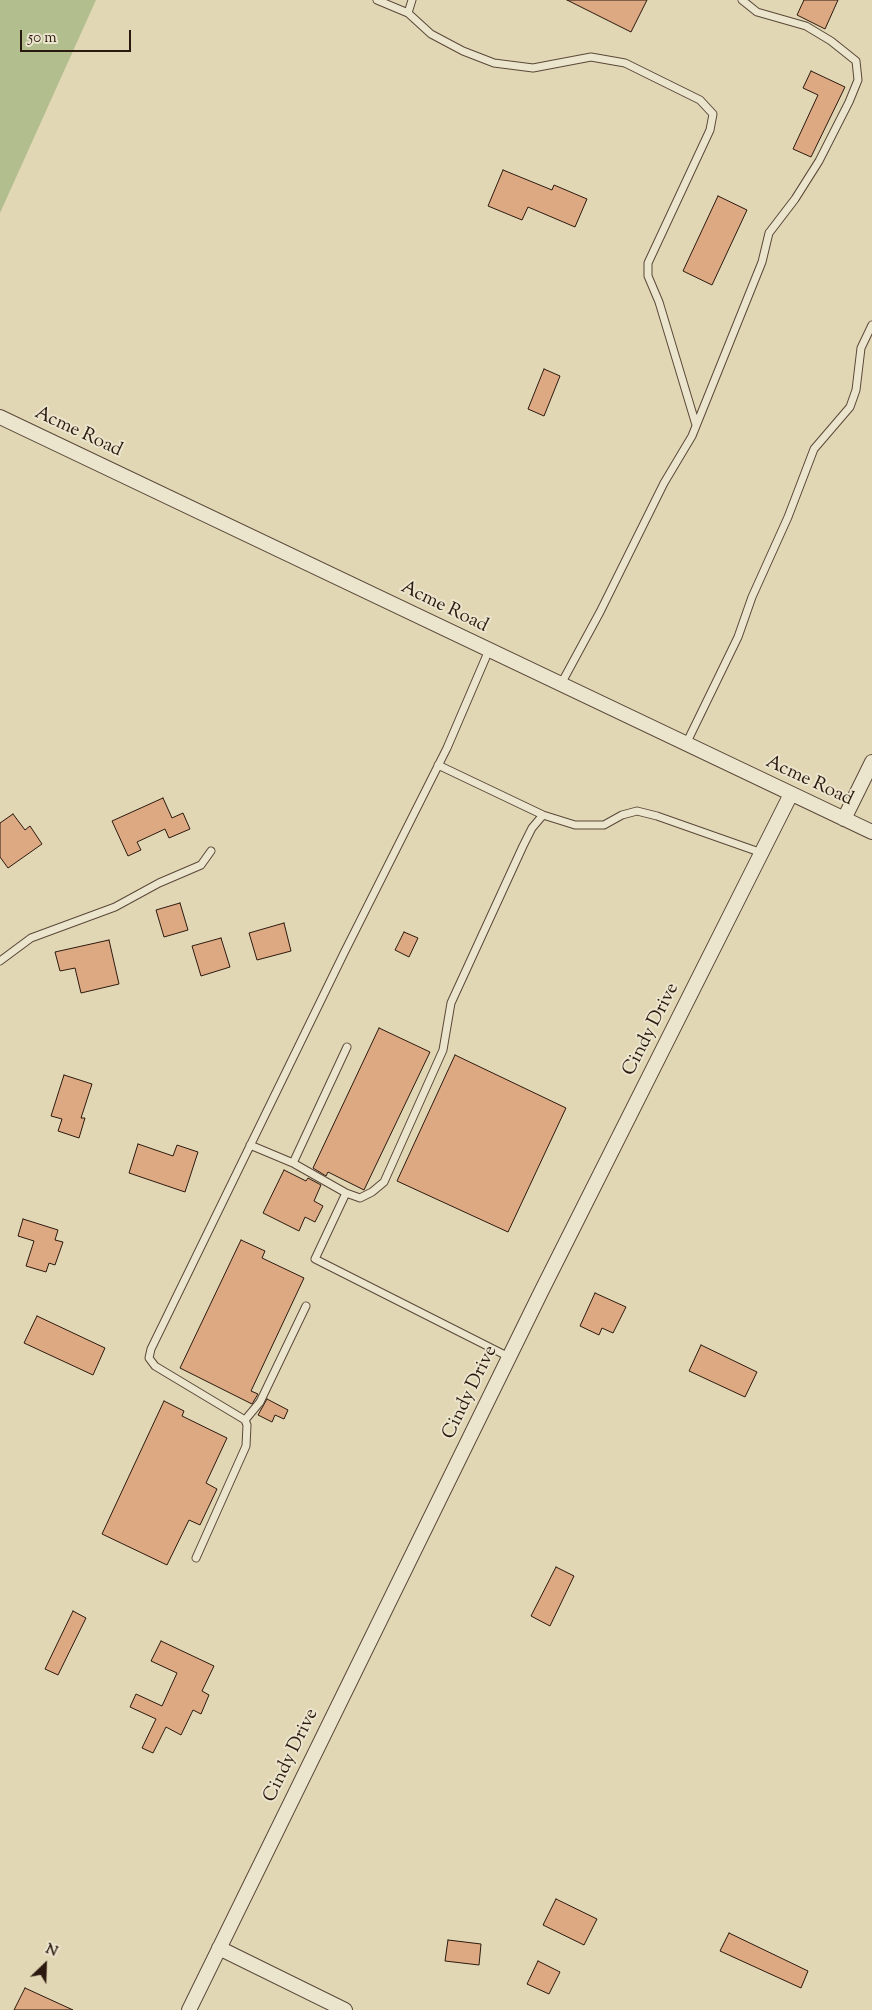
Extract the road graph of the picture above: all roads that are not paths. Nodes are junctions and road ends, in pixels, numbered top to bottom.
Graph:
1 (377, 0) edge
2 (412, 0) edge
3 (742, 0) edge
4 (408, 13) junction
5 (872, 325) edge
6 (0, 417) edge
7 (696, 425) junction
8 (489, 650) junction
9 (561, 684) junction
10 (686, 744) junction
11 (872, 762) edge
12 (438, 765) junction
13 (792, 794) junction
14 (543, 815) junction
15 (844, 819) junction
16 (872, 832) edge
17 (211, 851) dead end
18 (762, 852) junction
19 (0, 961) edge
20 (347, 1047) dead end
21 (250, 1144) junction
22 (293, 1163) junction
23 (346, 1194) junction
24 (306, 1306) dead end
25 (510, 1358) junction
26 (245, 1420) junction
27 (196, 1558) dead end
28 (219, 1948) junction
29 (188, 2010) edge
30 (345, 2010) edge

1 - 4 lane
2 - 4 lane
3 - 7 lane
4 - 7 lane
5 - 10 lane
6 - 8 street, Acme Road
7 - 9 lane
8 - 9 street, Acme Road
8 - 12 lane
9 - 10 street, Acme Road
10 - 13 street, Acme Road
11 - 15 street
12 - 14 lane
12 - 21 lane
13 - 15 street, Acme Road
13 - 18 street, Cindy Drive
14 - 18 lane
14 - 23 lane
15 - 16 street, Acme Road
17 - 19 lane
18 - 25 street, Cindy Drive
20 - 22 lane
21 - 22 lane
21 - 26 lane
22 - 23 lane
23 - 25 lane
24 - 26 lane
25 - 28 street, Cindy Drive
26 - 27 lane
28 - 29 street, Cindy Drive
28 - 30 street

